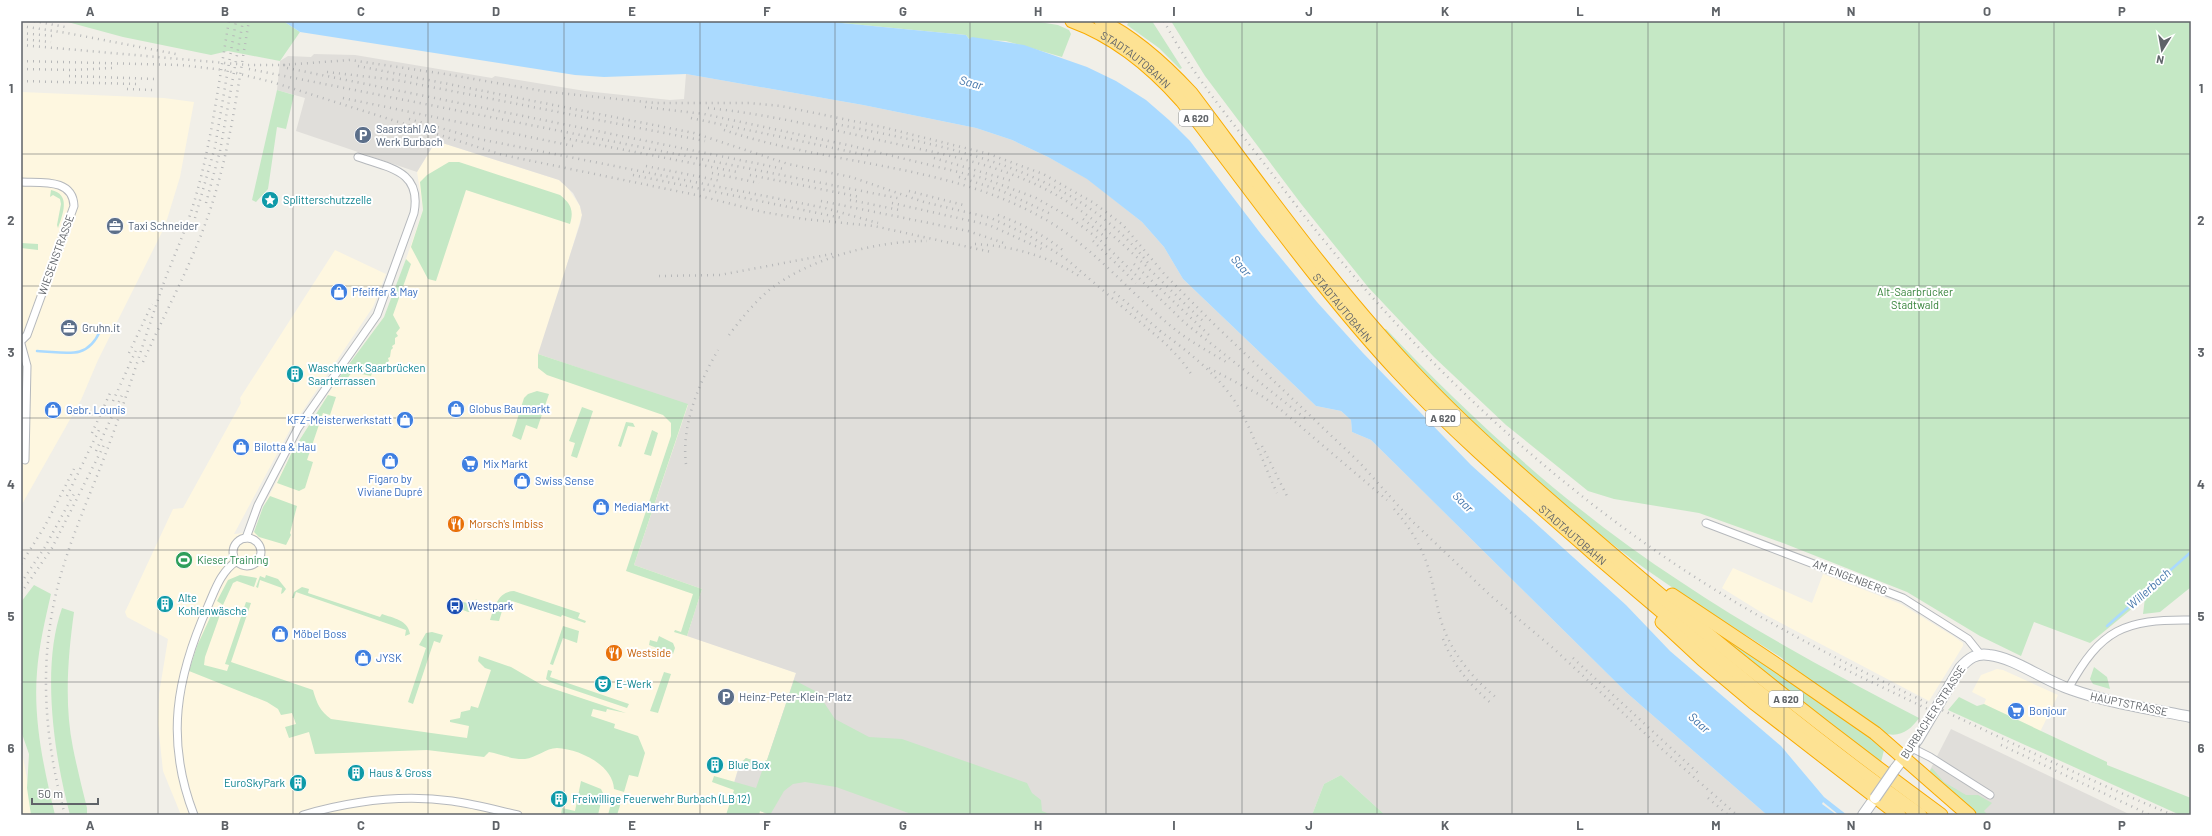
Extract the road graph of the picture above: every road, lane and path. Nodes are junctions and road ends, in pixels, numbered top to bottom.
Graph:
1 (1072, 21) edge
2 (1101, 21) edge
3 (358, 157) dead end
4 (21, 182) edge
5 (21, 341) edge
6 (21, 344) edge
7 (25, 460) dead end
8 (1706, 523) dead end
9 (246, 538) junction
10 (237, 561) junction
11 (1633, 580) junction
12 (2191, 620) edge
13 (1980, 654) junction
14 (2068, 689) junction
15 (2191, 717) edge
16 (1908, 753) junction
17 (1990, 795) dead end
18 (1875, 798) junction
19 (194, 815) edge
20 (303, 815) edge
21 (518, 815) edge
22 (1863, 815) edge
23 (1899, 815) edge
24 (1920, 815) edge
25 (1941, 815) edge
26 (1969, 815) edge

1 - 11 highway, STADTAUTOBAHN / A 620
2 - 11 highway, STADTAUTOBAHN / A 620
3 - 9 street
4 - 5 street, WIESENSTRASSE
6 - 7 street
8 - 13 street, AM ENGENBERG
9 - 10 street
9 - 10 street
10 - 19 street
11 - 16 highway
11 - 18 highway
11 - 24 highway, A 620
11 - 25 highway, A 620
12 - 14 street
13 - 14 main road
13 - 16 main road, BURBACHER STRASSE
14 - 15 main road, HAUPTSTRASSE
16 - 17 street
16 - 18 main road, BURBACHER STRASSE, bridge
16 - 26 highway
18 - 22 main road, BURBACHER STRASSE
18 - 23 highway
20 - 21 street

